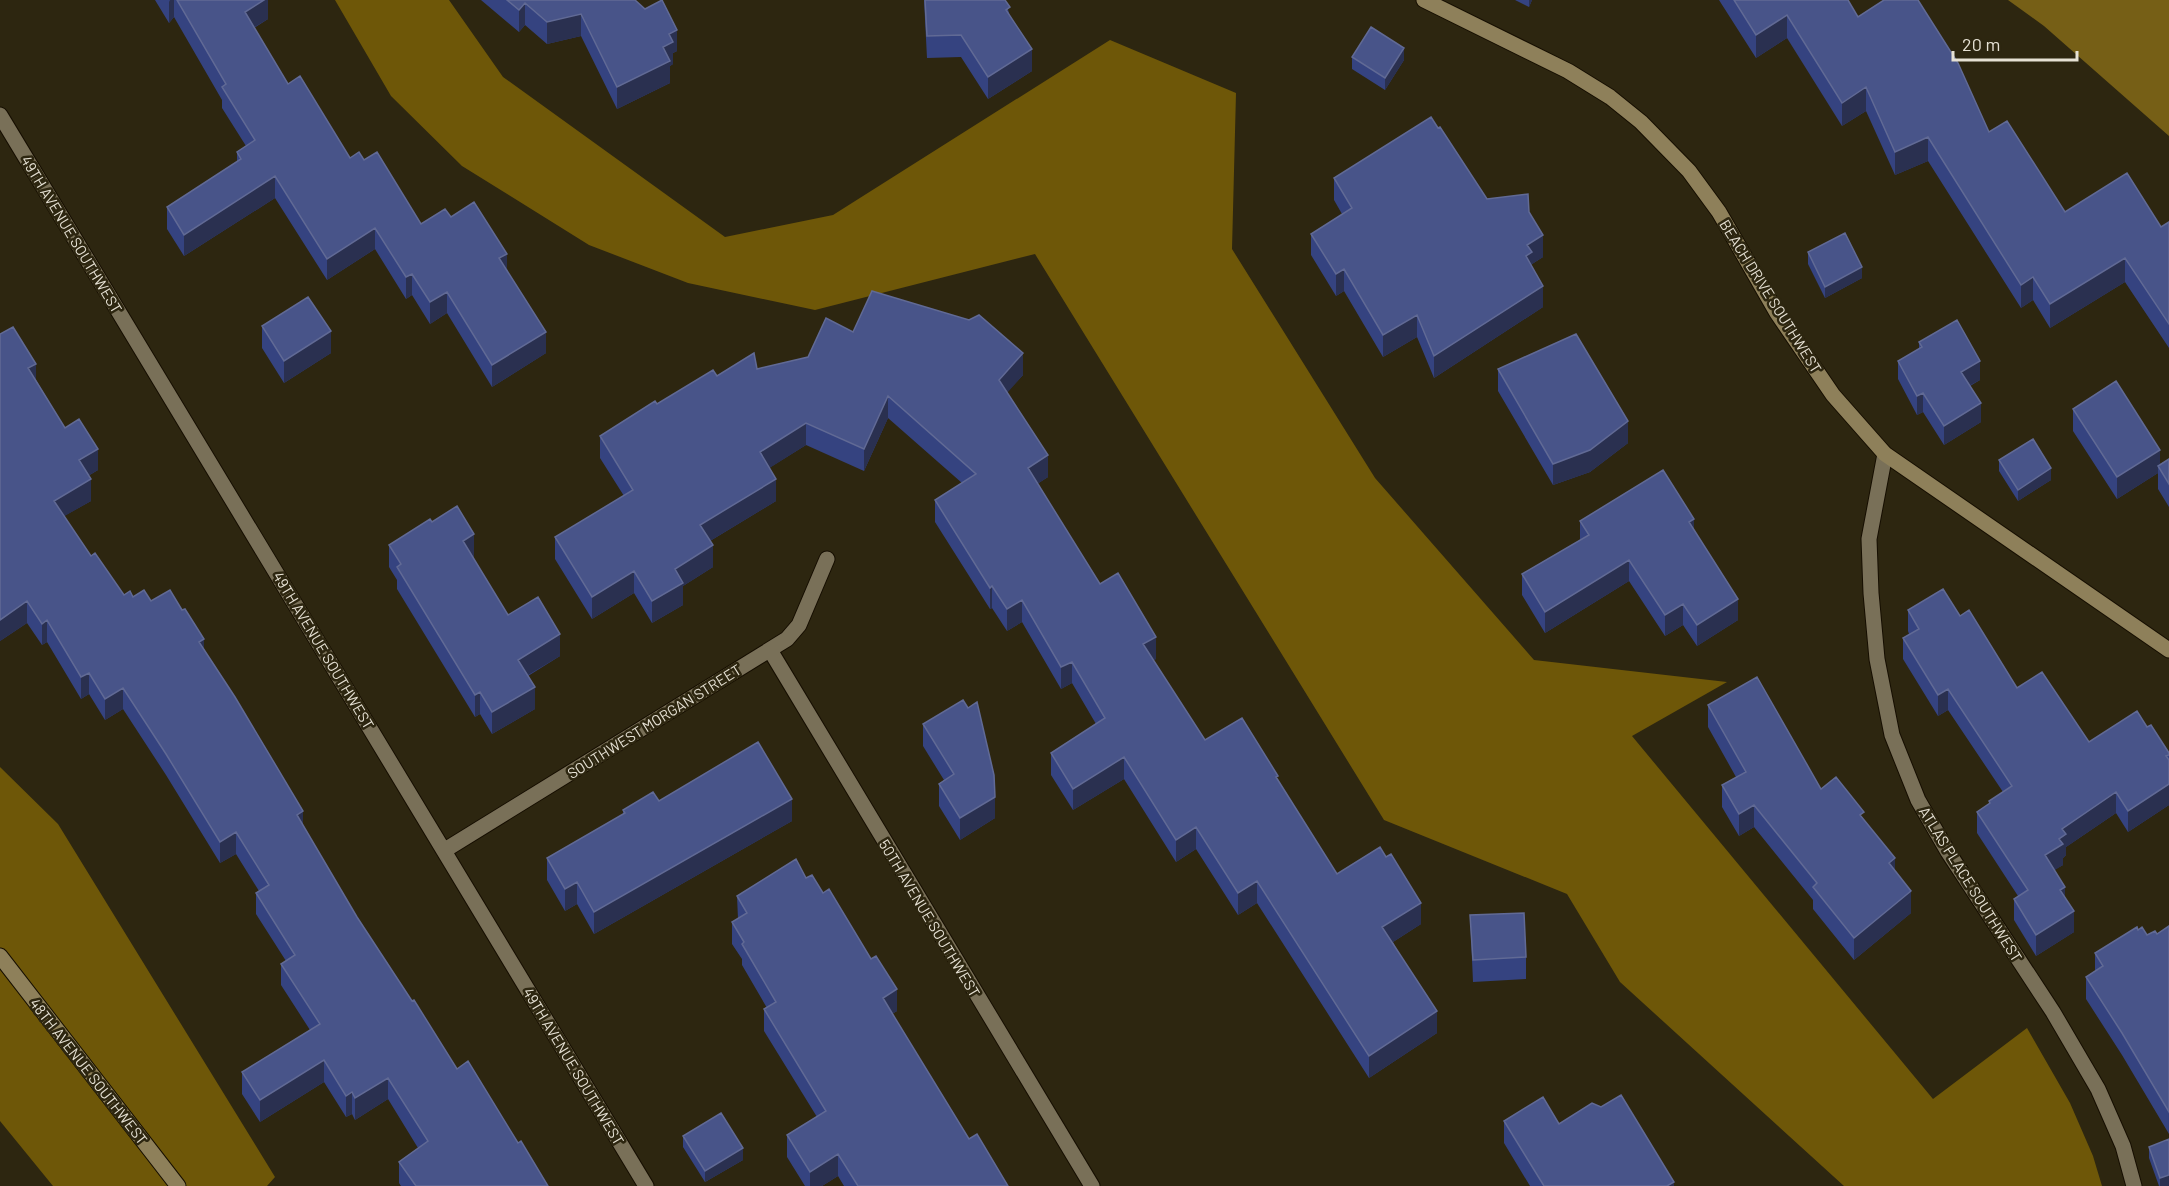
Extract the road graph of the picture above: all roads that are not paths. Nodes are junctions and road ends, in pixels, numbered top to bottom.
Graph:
1 (1424, 0) edge
2 (0, 115) edge
3 (1885, 454) junction
4 (828, 559) dead end
5 (770, 650) junction
6 (2169, 650) edge
7 (445, 850) junction
8 (0, 957) edge
9 (178, 1186) edge
10 (646, 1186) edge
11 (1092, 1186) edge
12 (2134, 1186) edge

1 - 3 main road, BEACH DRIVE SOUTHWEST
2 - 7 street, 49TH AVENUE SOUTHWEST
3 - 6 main road, BEACH DRIVE SOUTHWEST
3 - 12 street, ATLAS PLACE SOUTHWEST
4 - 5 street, SOUTHWEST MORGAN STREET
5 - 7 street, SOUTHWEST MORGAN STREET
5 - 11 street, 50TH AVENUE SOUTHWEST
7 - 10 street, 49TH AVENUE SOUTHWEST
8 - 9 main road, 48TH AVENUE SOUTHWEST

